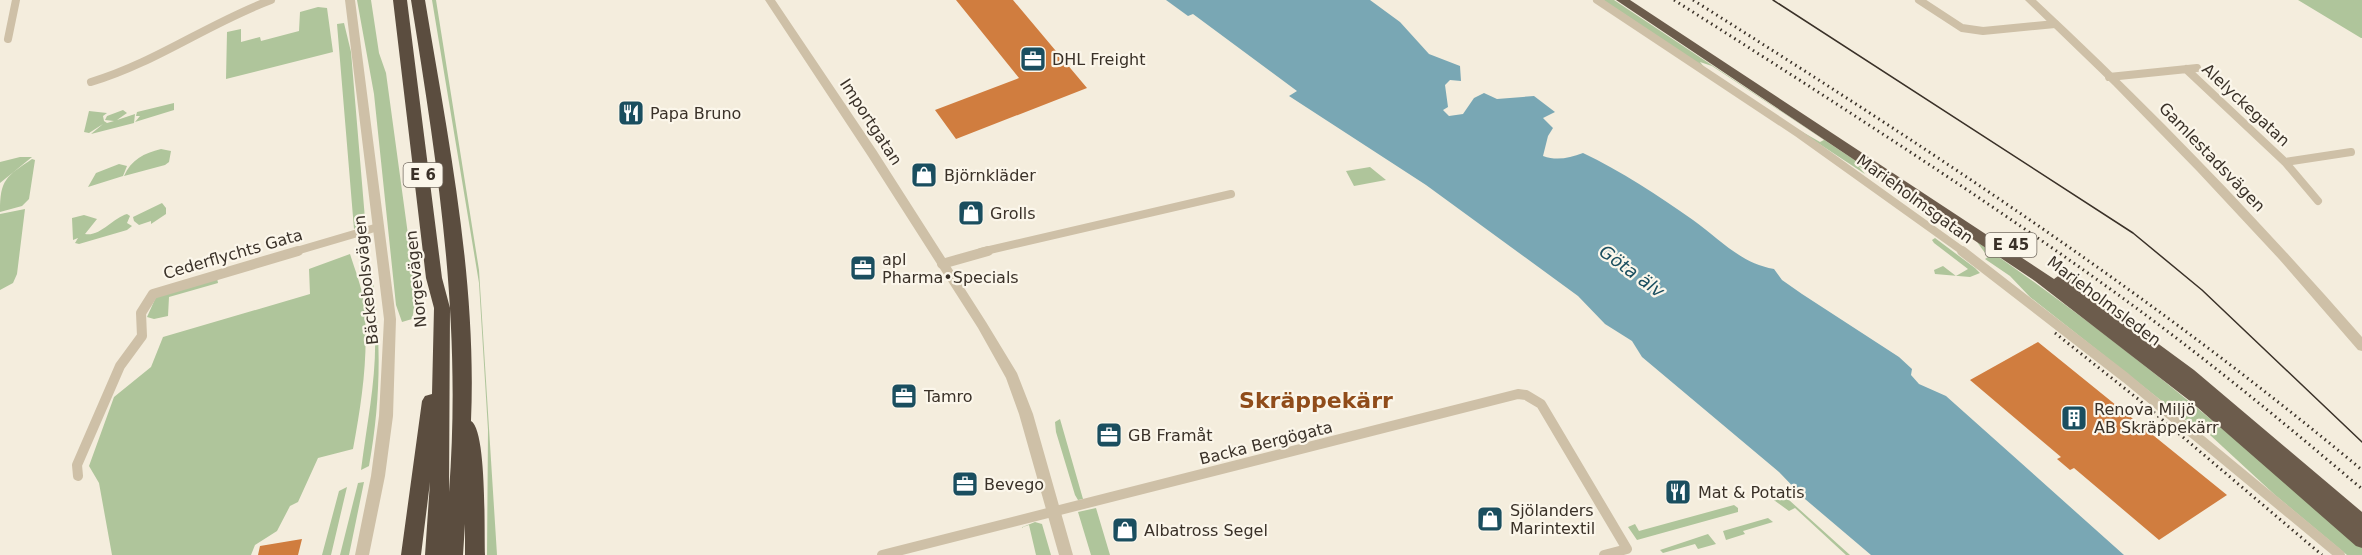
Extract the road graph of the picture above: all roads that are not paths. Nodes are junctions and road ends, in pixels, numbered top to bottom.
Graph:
1 (16, 0) edge
2 (271, 0) edge
3 (350, 0) edge
4 (400, 0) edge
5 (418, 0) edge
6 (770, 0) edge
7 (1597, 0) edge
8 (1622, 0) edge
9 (1636, 0) edge
10 (1919, 0) edge
11 (2030, 0) edge
12 (2055, 24) junction
13 (8, 39) dead end
14 (2197, 68) dead end
15 (2186, 69) junction
16 (2109, 77) junction
17 (91, 82) dead end
18 (2350, 152) dead end
19 (2285, 162) junction
20 (1231, 194) dead end
21 (2318, 201) dead end
22 (378, 227) junction
23 (942, 264) junction
24 (2362, 346) edge
25 (441, 366) junction
26 (463, 396) junction
27 (78, 476) dead end
28 (1053, 512) junction
29 (2362, 523) edge
30 (2362, 540) edge
31 (363, 555) edge
32 (411, 555) edge
33 (435, 555) edge
34 (453, 555) edge
35 (476, 555) edge
36 (882, 555) edge
37 (1066, 555) edge
38 (1605, 555) edge
39 (2340, 555) edge

1 - 13 street
2 - 17 street
3 - 22 street, Bäckebolsvägen
4 - 25 highway, Norgevägen / E 6
5 - 26 highway, E 6
6 - 23 street, Importgatan
7 - 39 street, Marieholmsgatan
8 - 30 highway, Marieholmsleden / E 45
9 - 29 highway, Marieholmsleden / E 45
10 - 12 street
11 - 12 street, Gamlestadsvägen
12 - 16 street, Gamlestadsvägen
14 - 15 street, Alelyckegatan
15 - 16 street, Alelyckegatan
15 - 19 street, Alelyckegatan
16 - 24 street, Gamlestadsvägen
18 - 19 street, Alelyckegatan
19 - 21 street, Alelyckegatan
20 - 23 street
22 - 27 street, Cederflychts Gata
22 - 31 street, Bäckebolsvägen
23 - 28 street, Importgatan
25 - 32 highway
25 - 33 highway, Norgevägen / E 6
26 - 34 highway, E 6
26 - 35 highway
28 - 36 street
28 - 37 street, Importgatan
28 - 38 street, Backa Bergögata

